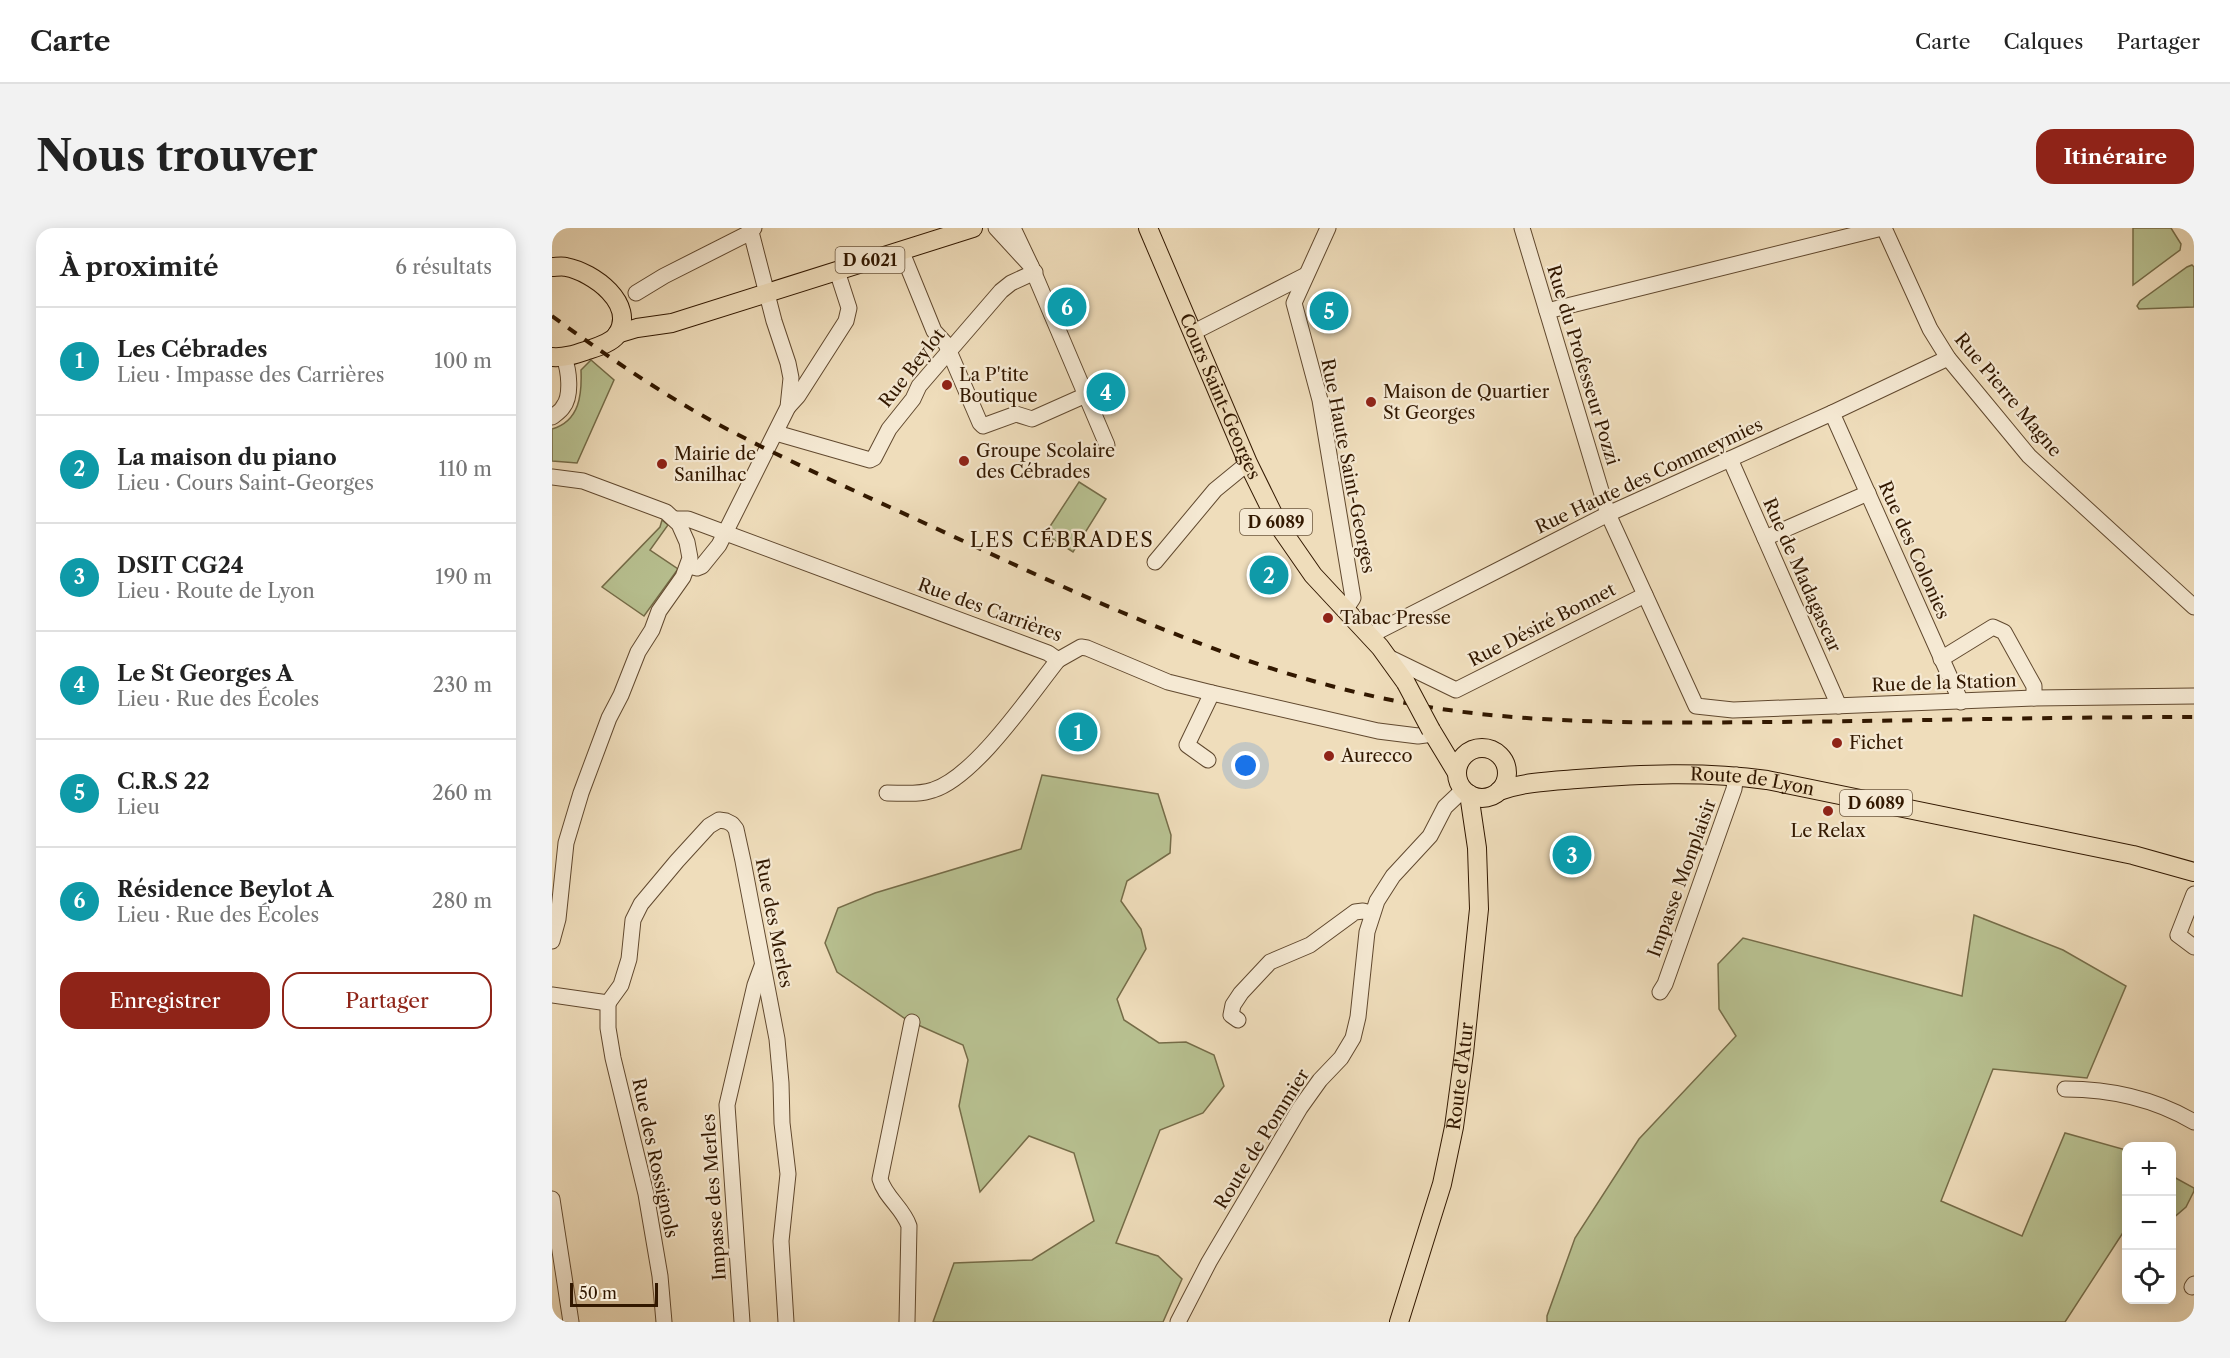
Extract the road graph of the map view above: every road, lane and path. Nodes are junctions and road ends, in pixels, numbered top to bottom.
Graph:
1 (973, 228) edge
2 (996, 228) edge
3 (1013, 228) edge
4 (1148, 228) edge
5 (1328, 228) edge
6 (1522, 228) edge
7 (1883, 228) edge
8 (752, 230) edge
9 (901, 250) junction
10 (557, 264) edge
11 (1033, 269) junction
12 (837, 271) junction
13 (1306, 275) junction
14 (636, 293) dead end
15 (767, 293) junction
16 (620, 305) junction
17 (1547, 311) junction
18 (672, 323) junction
19 (1194, 332) junction
20 (617, 334) junction
21 (950, 351) junction
22 (1948, 357) junction
23 (558, 358) edge
24 (1086, 395) junction
25 (788, 406) junction
26 (1832, 413) junction
27 (552, 417) edge
28 (776, 433) junction
29 (1107, 445) dead end
30 (1730, 459) junction
31 (1248, 463) junction
32 (552, 477) edge
33 (1868, 493) junction
34 (1608, 514) junction
35 (676, 519) junction
36 (726, 533) junction
37 (1765, 538) junction
38 (1155, 562) dead end
39 (689, 566) junction
40 (1645, 595) junction
41 (2194, 607) edge
42 (1345, 610) junction
43 (1369, 636) junction
44 (1388, 657) junction
45 (1941, 659) junction
46 (1058, 660) junction
47 (1212, 693) junction
48 (2194, 696) edge
49 (2034, 698) junction
50 (1961, 702) junction
51 (1696, 706) joint
52 (1839, 706) junction
53 (1432, 732) junction
54 (1470, 750) junction
55 (1501, 757) junction
56 (1208, 760) dead end
57 (1736, 776) junction
58 (1554, 781) junction
59 (1463, 785) junction
60 (887, 793) dead end
61 (1493, 794) junction
62 (1473, 825) junction
63 (2194, 872) edge
64 (2194, 894) edge
65 (1371, 913) junction
66 (552, 941) edge
67 (2194, 947) edge
68 (762, 966) junction
69 (1660, 992) dead end
70 (552, 995) edge
71 (608, 1003) junction
72 (1238, 1020) dead end
73 (912, 1022) dead end
74 (2065, 1089) dead end
75 (2194, 1122) edge
76 (552, 1198) edge
77 (571, 1322) edge
78 (664, 1322) edge
79 (742, 1322) edge
80 (786, 1322) edge
81 (907, 1322) edge
82 (1178, 1322) edge
83 (1399, 1322) edge

1 - 9 main road, D 6021
2 - 11 street
3 - 11 street
4 - 19 main road, Cours Saint-Georges / D 6089
5 - 13 street, Rue Haute Saint-Georges
6 - 17 street, Rue du Professeur Pozzi
7 - 17 street
7 - 22 street, Rue Pierre Magne
8 - 14 street
8 - 15 street
9 - 12 main road, D 6021
9 - 21 street
10 - 16 main road
11 - 21 street, Rue Beylot
11 - 24 street
12 - 15 main road, D 6021
12 - 25 street
13 - 19 street
13 - 42 street, Rue Haute Saint-Georges
15 - 18 main road, D 6021
15 - 25 street
16 - 18 main road, D 6021
16 - 20 main road
17 - 34 street, Rue du Professeur Pozzi
18 - 20 main road, D 6021
19 - 31 main road, Cours Saint-Georges / D 6089
20 - 23 main road
21 - 24 street
21 - 28 street, Rue Beylot
22 - 26 street, Rue Haute des Commeymies
22 - 41 street, Rue Pierre Magne
23 - 27 street
24 - 29 street
25 - 28 street
26 - 30 street, Rue Haute des Commeymies
26 - 33 street, Rue des Colonies
28 - 36 street
30 - 34 street, Rue Haute des Commeymies
30 - 37 street, Rue de Madagascar
31 - 38 street
31 - 42 main road, Cours Saint-Georges / D 6089
32 - 35 street, Rue des Carrières
33 - 37 street
33 - 45 street, Rue des Colonies
34 - 40 street, Rue du Professeur Pozzi
34 - 43 street, Rue Haute des Commeymies
35 - 36 street, Rue des Carrières
35 - 39 street
36 - 39 street
36 - 46 street, Rue des Carrières
37 - 52 street, Rue de Madagascar
39 - 66 street
40 - 44 street, Rue Désiré Bonnet
40 - 51 street, Rue du Professeur Pozzi
42 - 43 main road, Cours Saint-Georges / D 6089
43 - 44 main road, Cours Saint-Georges / D 6089
44 - 53 main road, Cours Saint-Georges / D 6089, bridge
45 - 49 street
45 - 50 street, Rue des Colonies
46 - 47 street, Rue des Carrières
46 - 60 street
47 - 53 street, Rue des Carrières
47 - 56 street
48 - 49 street, Rue de la Station
49 - 50 street, Rue de la Station
50 - 52 street, Rue de la Station
51 - 52 street, Rue de la Station
53 - 54 main road, Cours Saint-Georges / D 6089
53 - 59 main road, Cours Saint-Georges / D 6089
54 - 55 main road
54 - 59 main road
55 - 58 main road, Route de Lyon / D 6089
55 - 61 main road
57 - 58 main road, Route de Lyon / D 6089
57 - 63 main road, Route de Lyon / D 6089
57 - 69 street, Impasse Monplaisir
58 - 61 main road, Route de Lyon / D 6089
59 - 61 main road
59 - 62 main road, Route d'Atur
59 - 65 street, Route de Pommier
61 - 62 main road
62 - 83 main road, Route d'Atur
64 - 67 street
65 - 72 street
65 - 82 street, Route de Pommier
68 - 71 street, Rue des Merles
68 - 79 street, Impasse des Merles
68 - 80 street, Rue des Merles
70 - 71 street
71 - 78 street, Rue des Rossignols
73 - 81 street
74 - 75 street
76 - 77 street

